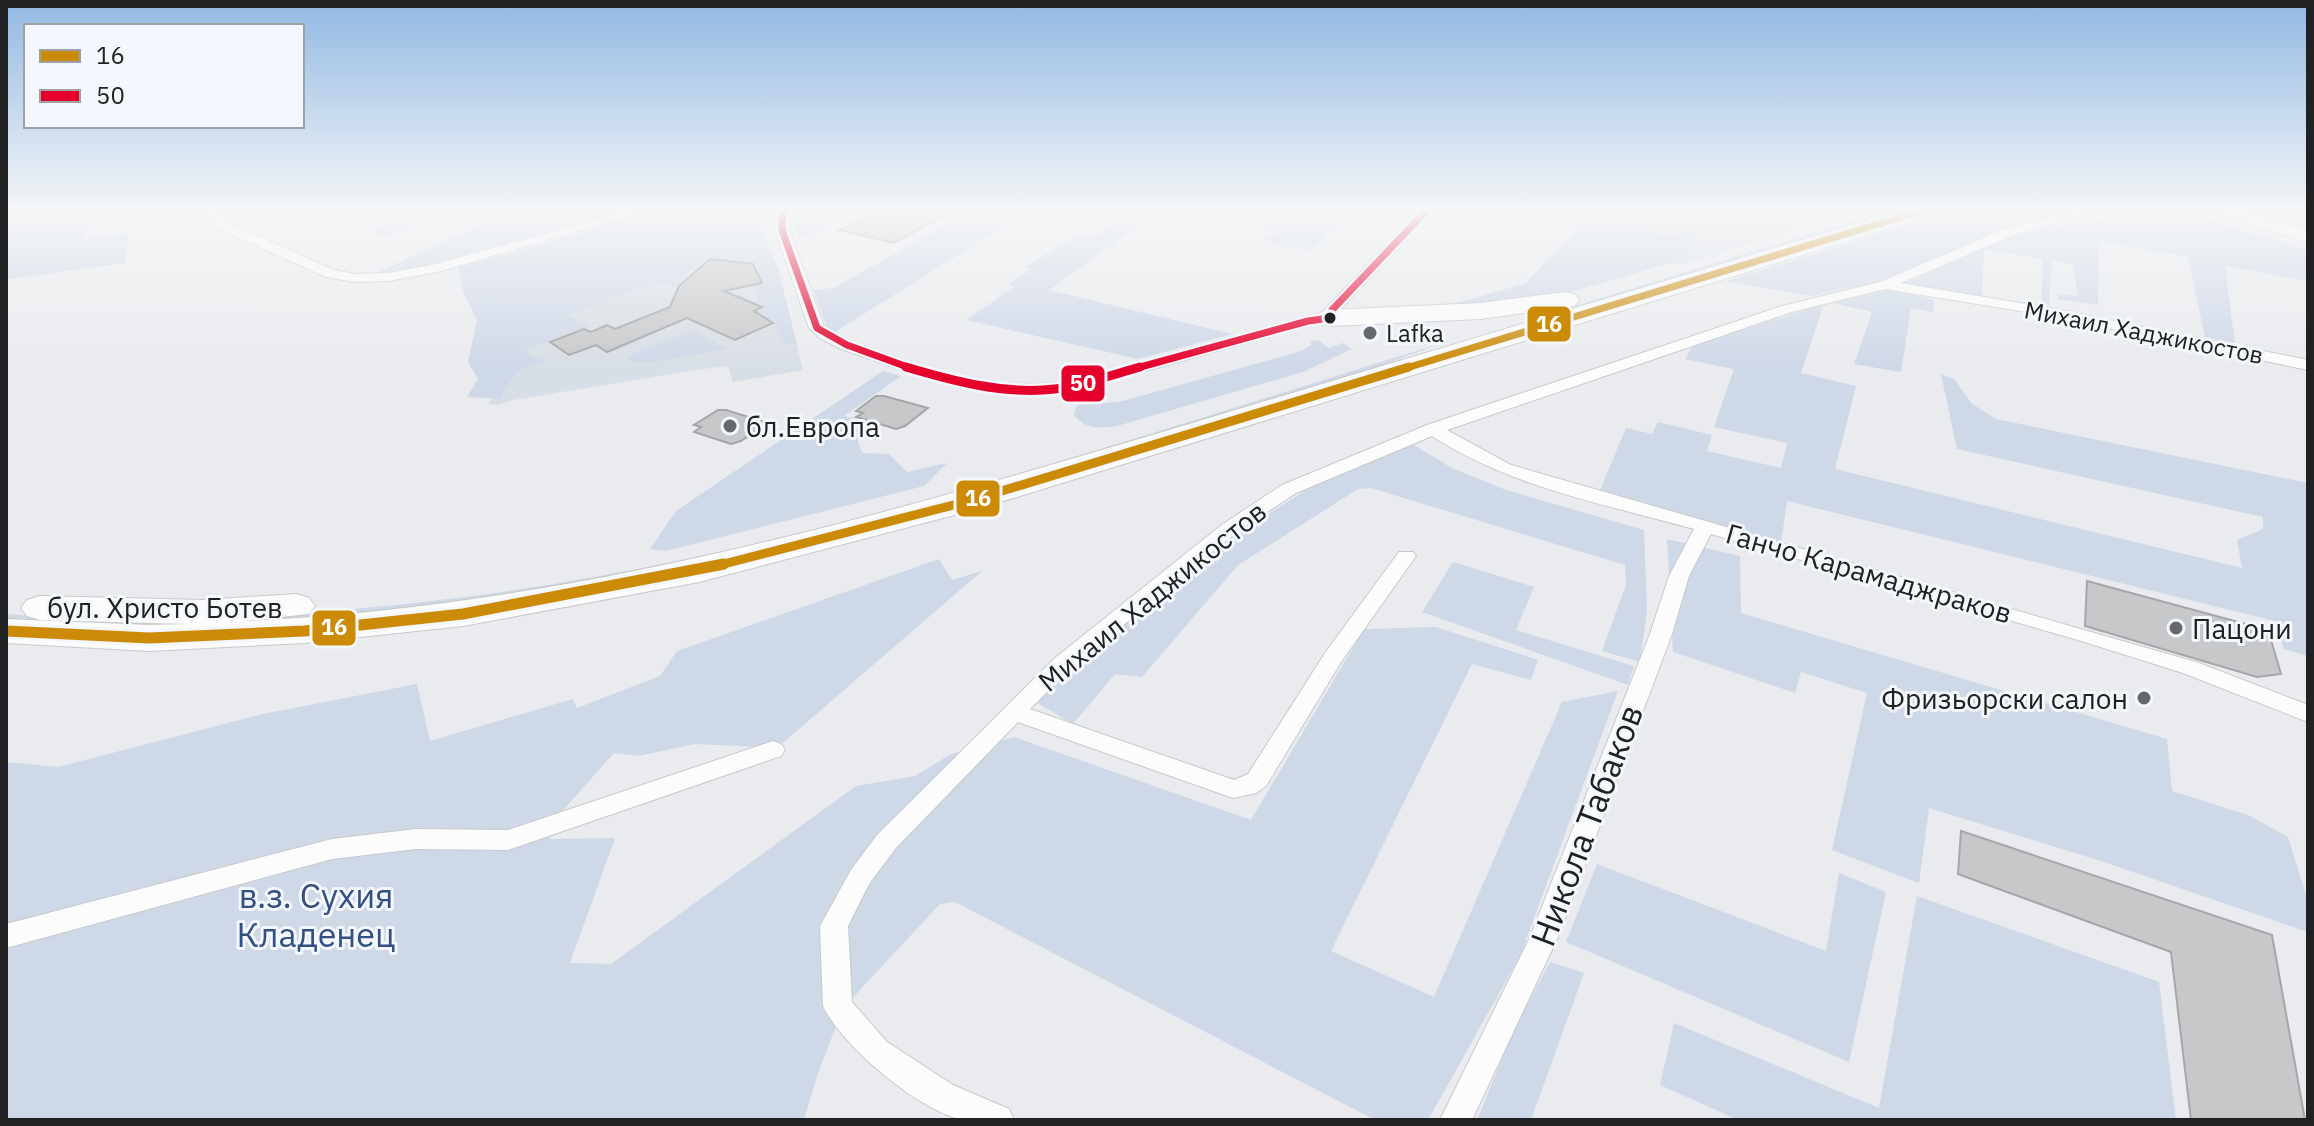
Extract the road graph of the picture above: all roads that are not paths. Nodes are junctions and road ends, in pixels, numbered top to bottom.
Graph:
1 (304, 264) edge
2 (452, 264) edge
3 (794, 264) edge
4 (1376, 264) edge
5 (1701, 264) edge
6 (1733, 264) edge
7 (1935, 264) edge
8 (1885, 285) junction
9 (1480, 311) junction
10 (1559, 312) junction
11 (1330, 318) junction
12 (1440, 325) junction
13 (1509, 327) junction
14 (2308, 365) edge
15 (1433, 429) junction
16 (1705, 527) junction
17 (1406, 556) dead end
18 (6, 607) edge
19 (6, 631) edge
20 (1014, 712) junction
21 (2308, 714) edge
22 (773, 750) dead end
23 (6, 936) edge
24 (998, 1120) edge
25 (1456, 1120) edge

1 - 2 street
3 - 11 street
4 - 11 street
5 - 10 highway, бул. Христо Ботев
6 - 10 highway, бул. Христо Ботев
7 - 8 street, Михаил Хаджикостов
8 - 14 street, Михаил Хаджикостов
8 - 15 street, Михаил Хаджикостов
9 - 10 highway
9 - 12 highway
9 - 13 highway
10 - 13 highway, бул. Христо Ботев
11 - 12 highway
12 - 13 highway, бул. Христо Ботев
12 - 18 highway, бул. Христо Ботев
13 - 19 highway, бул. Христо Ботев
15 - 16 street, Ганчо Карамаджраков
15 - 20 street, Михаил Хаджикостов
16 - 21 street, Ганчо Карамаджраков
16 - 25 street, Никола Табаков
17 - 20 street, Михаил Хаджикостов
20 - 24 street
22 - 23 street

